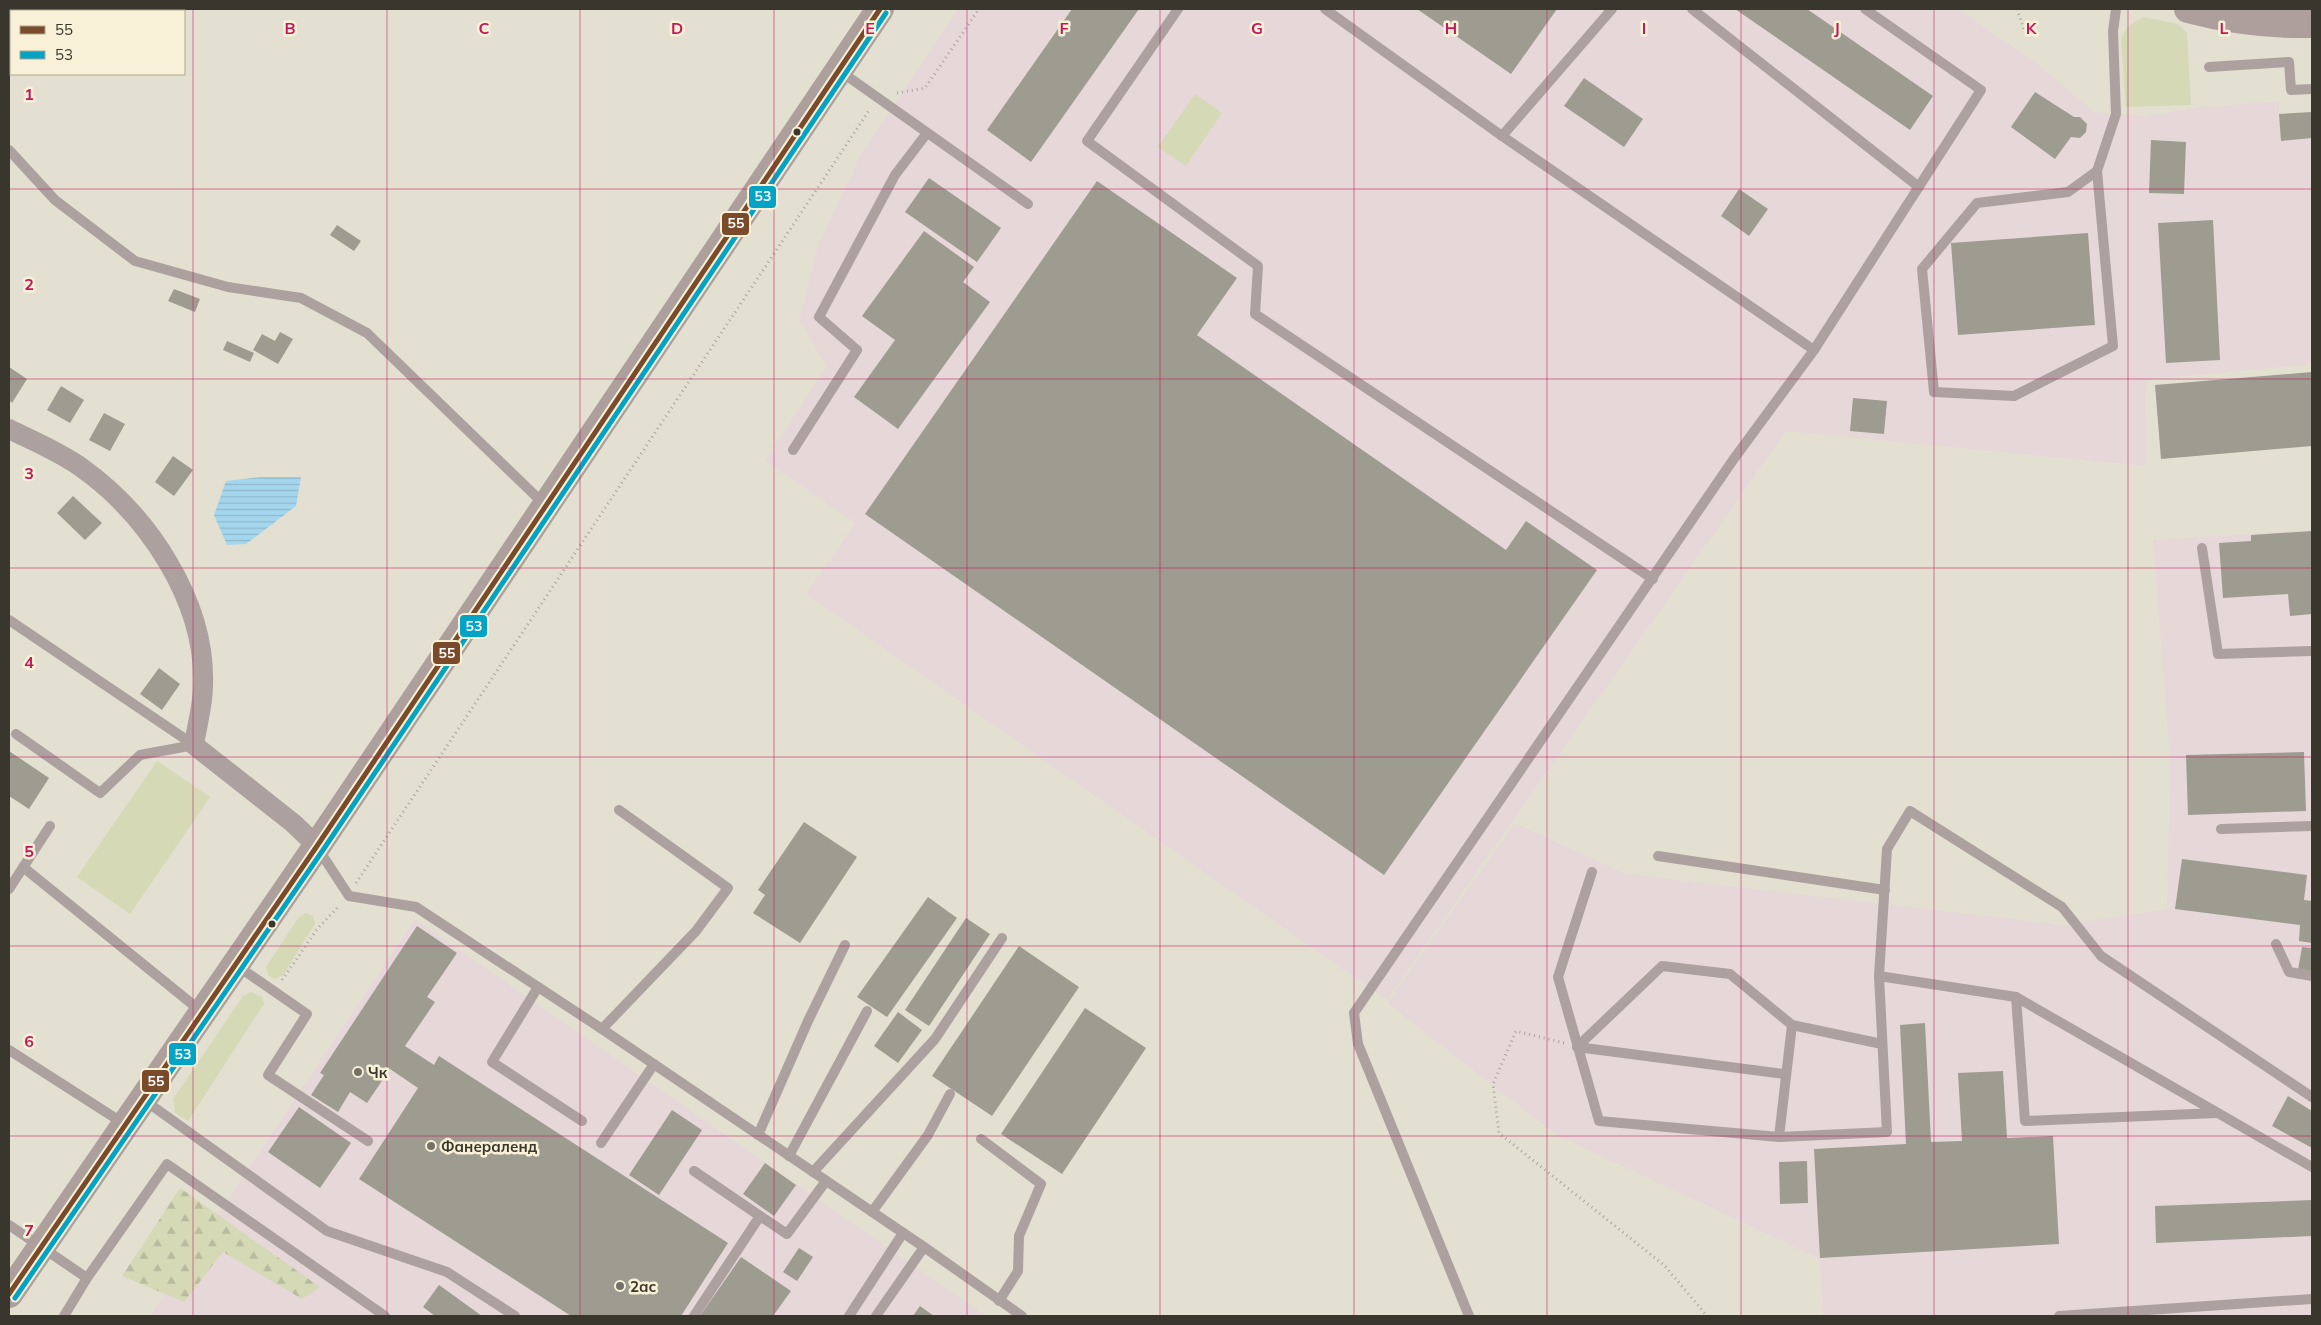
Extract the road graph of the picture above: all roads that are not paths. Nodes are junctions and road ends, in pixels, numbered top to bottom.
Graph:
1 (880, 9) edge
2 (1178, 9) edge
3 (1325, 9) edge
4 (1612, 9) edge
5 (1692, 9) edge
6 (1865, 9) edge
7 (2116, 9) edge
8 (2188, 9) edge
9 (2284, 17) edge
10 (2312, 24) edge
11 (2208, 67) dead end
12 (839, 71) junction
13 (2312, 89) edge
14 (928, 133) junction
15 (1502, 136) junction
16 (9, 150) edge
17 (2097, 171) junction
18 (1919, 187) junction
19 (1028, 204) dead end
20 (1814, 350) junction
21 (9, 429) edge
22 (793, 450) dead end
23 (545, 506) junction
24 (2202, 548) dead end
25 (1653, 579) junction
26 (9, 620) edge
27 (2312, 651) edge
28 (16, 734) dead end
29 (194, 745) junction
30 (619, 810) dead end
31 (50, 826) dead end
32 (2312, 826) edge
33 (2221, 829) dead end
34 (317, 846) junction
35 (1658, 856) dead end
36 (23, 867) junction
37 (1592, 872) dead end
38 (9, 889) edge
39 (1885, 890) junction
40 (1002, 938) dead end
41 (2276, 944) dead end
42 (845, 945) dead end
43 (235, 964) junction
44 (1879, 976) junction
45 (2312, 976) edge
46 (538, 987) junction
47 (2016, 996) junction
48 (867, 1011) dead end
49 (203, 1012) junction
50 (1792, 1025) junction
51 (602, 1029) junction
52 (1882, 1044) junction
53 (1577, 1047) junction
54 (9, 1050) edge
55 (654, 1064) junction
56 (1784, 1074) junction
57 (950, 1094) dead end
58 (2312, 1097) edge
59 (143, 1099) junction
60 (2218, 1113) junction
61 (582, 1121) dead end
62 (126, 1125) junction
63 (758, 1135) junction
64 (1779, 1137) junction
65 (981, 1139) dead end
66 (368, 1141) dead end
67 (601, 1143) dead end
68 (789, 1156) junction
69 (2312, 1167) edge
70 (694, 1171) dead end
71 (813, 1172) junction
72 (826, 1181) junction
73 (872, 1212) junction
74 (760, 1216) junction
75 (9, 1226) edge
76 (903, 1233) junction
77 (39, 1247) junction
78 (924, 1247) junction
79 (87, 1278) junction
80 (9, 1294) edge
81 (2312, 1299) edge
82 (998, 1301) junction
83 (64, 1316) edge
84 (385, 1316) edge
85 (515, 1316) edge
86 (694, 1316) edge
87 (850, 1316) edge
88 (876, 1316) edge
89 (1022, 1316) edge
90 (1469, 1316) edge
91 (2059, 1316) edge

1 - 12 main road
2 - 25 lane
3 - 15 lane
4 - 15 lane
5 - 18 lane
6 - 18 lane
7 - 17 lane
8 - 9 main road
9 - 10 main road
11 - 13 lane
12 - 14 lane
12 - 23 main road
14 - 19 lane
14 - 22 lane
15 - 20 lane
16 - 23 lane
17 - 17 lane
18 - 20 lane
20 - 25 lane
21 - 29 street
23 - 34 main road
24 - 27 lane
25 - 90 lane
26 - 29 lane
28 - 29 lane
29 - 34 street
30 - 51 lane
31 - 36 lane
32 - 33 lane
34 - 43 main road
34 - 46 lane
35 - 39 lane
36 - 38 lane
36 - 49 lane
37 - 53 lane
39 - 44 lane
39 - 58 lane
40 - 71 lane
41 - 45 lane
42 - 63 lane
43 - 49 main road
43 - 66 lane
44 - 47 lane
44 - 52 lane
46 - 51 lane
46 - 61 lane
47 - 60 lane
47 - 60 lane
48 - 68 lane
49 - 59 main road
50 - 52 lane
50 - 53 lane
50 - 56 lane
51 - 55 lane
52 - 64 lane
53 - 56 lane
53 - 64 lane
54 - 62 lane
55 - 63 lane
55 - 67 lane
56 - 64 lane
57 - 73 lane
59 - 62 main road
59 - 85 lane
60 - 69 lane
62 - 77 main road
63 - 68 lane
65 - 82 lane
68 - 71 lane
70 - 74 lane
71 - 72 lane
72 - 73 lane
72 - 74 lane
73 - 76 lane
74 - 86 lane
75 - 77 lane
76 - 78 lane
76 - 87 lane
77 - 79 lane
77 - 80 main road
78 - 82 lane
78 - 88 lane
79 - 83 lane
79 - 84 lane
81 - 91 lane
82 - 89 lane

